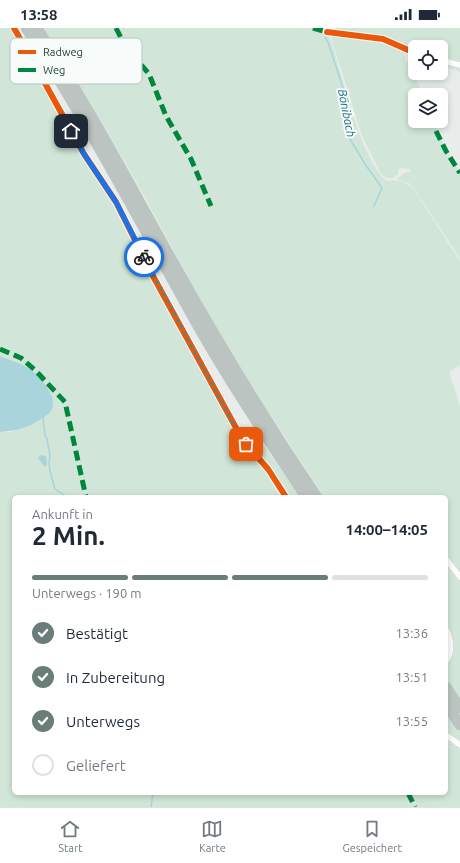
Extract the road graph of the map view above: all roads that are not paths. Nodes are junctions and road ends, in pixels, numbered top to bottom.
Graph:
1 (14, 28) edge
2 (26, 28) edge
3 (37, 28) edge
4 (327, 32) dead end
5 (20, 38) edge
6 (32, 38) edge
7 (44, 38) edge
8 (408, 50) edge
9 (448, 62) edge
10 (460, 65) edge
11 (45, 84) edge
12 (61, 84) edge
13 (73, 84) edge
14 (285, 495) edge
15 (305, 495) edge
16 (316, 495) edge
17 (448, 562) edge
18 (460, 577) edge
19 (448, 633) edge
20 (448, 658) edge
21 (448, 690) edge
22 (448, 707) edge
23 (460, 708) edge
24 (460, 725) edge
25 (448, 736) edge
26 (460, 745) edge

1 - 5 street
2 - 6 highway
3 - 7 highway
4 - 8 street
9 - 10 street
11 - 14 street
12 - 15 highway
13 - 16 highway
17 - 18 street
19 - 20 street
21 - 23 highway
22 - 24 highway
25 - 26 street

